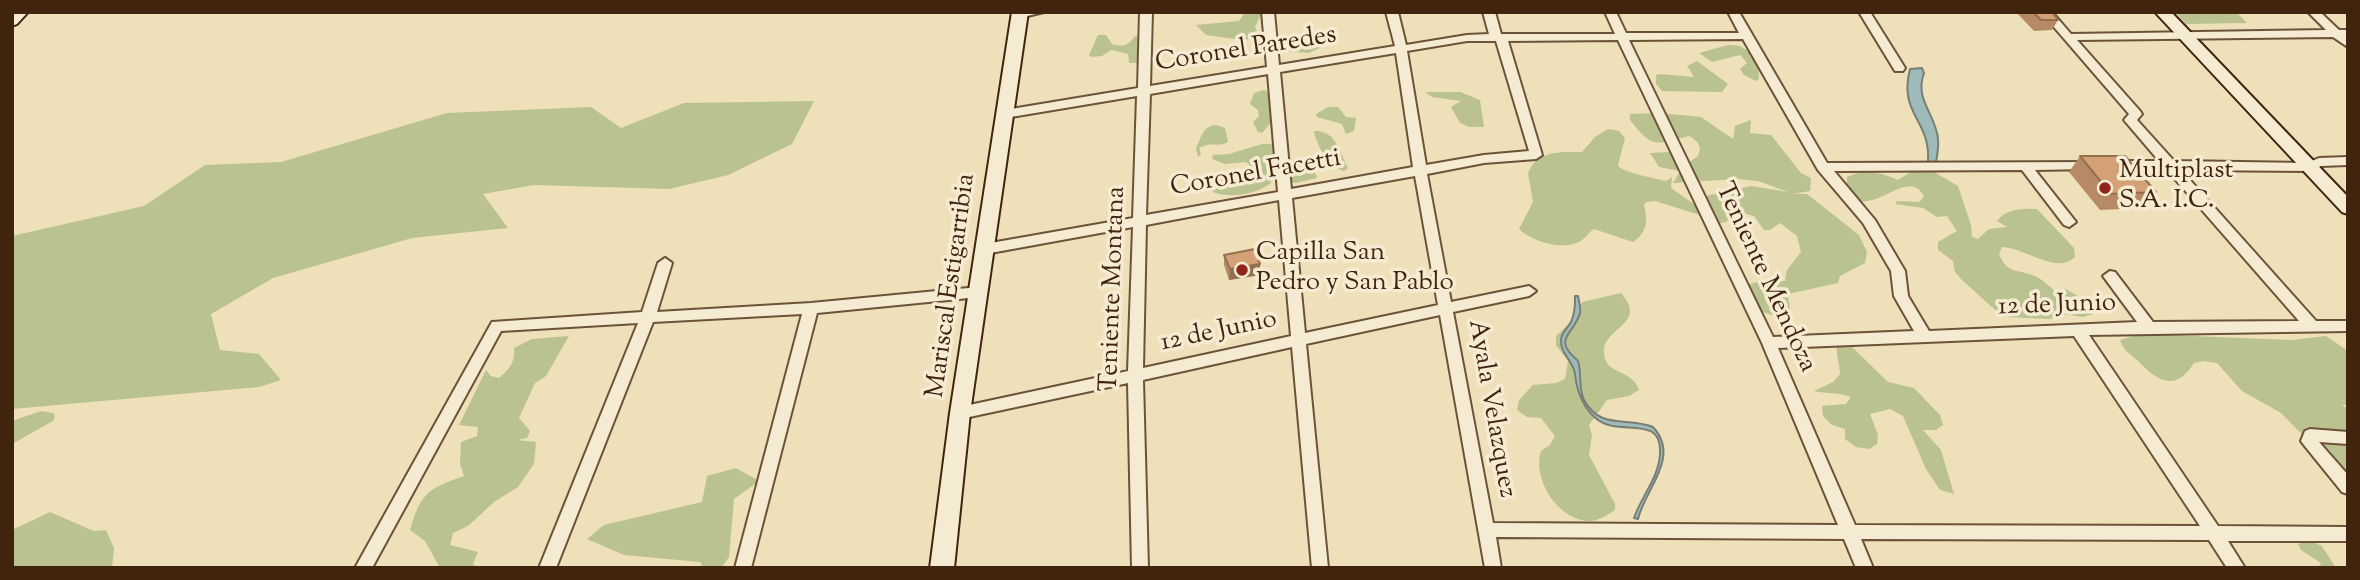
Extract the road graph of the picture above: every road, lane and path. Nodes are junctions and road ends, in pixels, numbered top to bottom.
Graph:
1 (20, 12) edge
2 (1039, 12) edge
3 (1146, 12) edge
4 (1268, 12) edge
5 (1392, 12) edge
6 (1489, 12) edge
7 (1610, 12) edge
8 (1732, 12) edge
9 (1864, 12) edge
10 (2046, 12) edge
11 (2162, 12) edge
12 (2175, 12) edge
13 (2313, 12) edge
14 (1019, 14) edge
15 (12, 21) edge
16 (2342, 33) edge
17 (2190, 35) junction
18 (1747, 36) junction
19 (2067, 37) junction
20 (1498, 38) junction
21 (1622, 38) junction
22 (2348, 44) edge
23 (1401, 48) junction
24 (1899, 68) dead end
25 (1274, 69) junction
26 (1145, 90) junction
27 (1005, 114) junction
28 (2348, 161) edge
29 (2025, 164) junction
30 (2314, 164) junction
31 (2168, 165) junction
32 (1823, 167) junction
33 (1420, 170) junction
34 (2348, 192) edge
35 (1284, 194) junction
36 (2348, 208) edge
37 (1142, 220) junction
38 (2069, 222) dead end
39 (985, 249) junction
40 (665, 263) dead end
41 (2110, 276) dead end
42 (1530, 291) dead end
43 (979, 292) junction
44 (811, 308) junction
45 (1447, 309) junction
46 (648, 316) junction
47 (2312, 326) junction
48 (2348, 326) edge
49 (2149, 327) junction
50 (2079, 332) junction
51 (1925, 337) junction
52 (1298, 341) junction
53 (1769, 342) junction
54 (1135, 375) junction
55 (960, 413) junction
56 (2348, 438) edge
57 (2348, 487) edge
58 (1486, 530) junction
59 (1851, 533) junction
60 (2216, 534) junction
61 (2348, 534) edge
62 (363, 568) edge
63 (547, 568) edge
64 (743, 568) edge
65 (942, 568) edge
66 (1140, 568) edge
67 (1320, 568) edge
68 (1493, 568) edge
69 (1865, 568) edge
70 (2237, 568) edge

1 - 15 street
2 - 14 street
3 - 26 street, Teniente Montana
4 - 25 street
5 - 23 street, Ayala Velazquez
6 - 20 street
7 - 21 street, Teniente Mendoza
8 - 18 street
9 - 24 street
10 - 19 street
11 - 17 street
12 - 17 street
13 - 16 street
14 - 27 street, Mariscal Estigarribia
16 - 17 street
16 - 22 street
17 - 19 street
17 - 30 street
18 - 21 street, Coronel Paredes
18 - 32 street
19 - 31 street
20 - 21 street, Coronel Paredes
20 - 23 street, Coronel Paredes
20 - 33 street, Coronel Facetti
21 - 53 street, Teniente Mendoza
23 - 25 street, Coronel Paredes
23 - 33 street, Ayala Velazquez
25 - 26 street, Coronel Paredes
25 - 35 street
26 - 27 street, Coronel Paredes
26 - 37 street, Teniente Montana
27 - 39 street, Mariscal Estigarribia
28 - 30 street
29 - 31 street
29 - 32 street
29 - 38 street
30 - 31 street
30 - 34 street
30 - 36 street
31 - 47 street
32 - 51 street
33 - 35 street, Coronel Facetti
33 - 45 street, Ayala Velazquez
35 - 37 street, Coronel Facetti
35 - 52 street
37 - 39 street, Coronel Facetti
37 - 54 street, Teniente Montana
39 - 43 street, Mariscal Estigarribia
40 - 46 street
41 - 49 street
42 - 45 street, 12 de Junio
43 - 44 street
43 - 55 street, Mariscal Estigarribia
44 - 46 street
44 - 64 street
45 - 52 street, 12 de Junio
45 - 58 street, Ayala Velazquez
46 - 62 street
46 - 63 street
47 - 48 street, 12 de Junio
47 - 49 street, 12 de Junio
49 - 50 street, 12 de Junio
50 - 51 street, 12 de Junio
50 - 60 street
51 - 53 street, 12 de Junio
52 - 54 street, 12 de Junio
52 - 67 street
53 - 59 street, Teniente Mendoza
54 - 55 street, 12 de Junio
54 - 66 street, Teniente Montana
55 - 65 street, Mariscal Estigarribia
56 - 57 street
58 - 59 street
58 - 68 street, Ayala Velazquez
59 - 60 street
59 - 69 street, Teniente Mendoza
60 - 61 street
60 - 70 street

